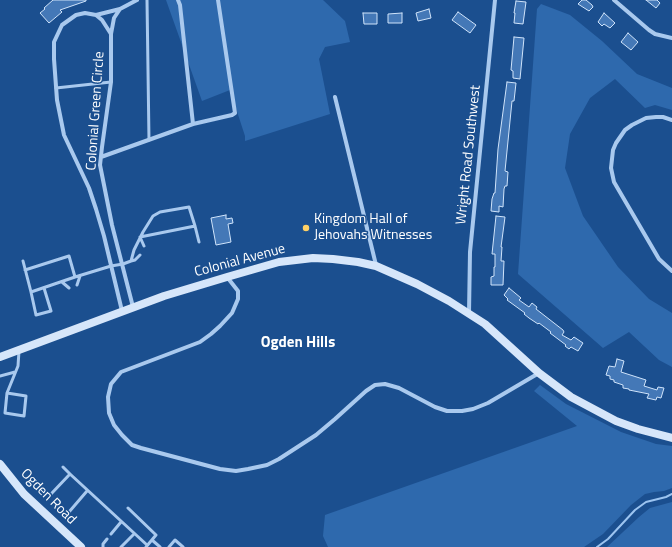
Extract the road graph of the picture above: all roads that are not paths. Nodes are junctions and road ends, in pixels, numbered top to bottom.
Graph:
1 (136, 0) edge
2 (146, 0) edge
3 (178, 0) edge
4 (218, 0) edge
5 (496, 0) edge
6 (614, 0) edge
7 (120, 9) junction
8 (96, 15) junction
9 (111, 34) junction
10 (672, 38) edge
11 (111, 82) junction
12 (56, 88) junction
13 (335, 97) dead end
14 (672, 120) edge
15 (192, 124) junction
16 (149, 140) junction
17 (101, 156) junction
18 (195, 226) junction
19 (140, 237) junction
20 (199, 242) dead end
21 (144, 246) dead end
22 (140, 255) dead end
23 (23, 261) dead end
24 (131, 261) junction
25 (123, 264) junction
26 (111, 266) junction
27 (376, 266) junction
28 (25, 270) junction
29 (672, 271) edge
30 (80, 276) junction
31 (75, 277) junction
32 (227, 277) junction
33 (62, 282) junction
34 (77, 285) dead end
35 (44, 288) junction
36 (69, 288) dead end
37 (31, 292) junction
38 (133, 308) junction
39 (122, 311) junction
40 (469, 314) junction
41 (19, 350) junction
42 (0, 357) edge
43 (15, 372) junction
44 (539, 373) junction
45 (0, 376) edge
46 (7, 394) junction
47 (672, 438) edge
48 (0, 464) edge
49 (63, 467) dead end
50 (70, 474) junction
51 (88, 491) junction
52 (51, 494) dead end
53 (128, 508) dead end
54 (69, 512) dead end
55 (121, 522) junction
56 (111, 534) dead end
57 (134, 534) junction
58 (107, 539) dead end
59 (152, 540) junction
60 (146, 546) edge
61 (81, 547) edge
62 (103, 547) edge
63 (121, 547) edge
64 (160, 547) edge
65 (169, 547) edge
66 (183, 547) edge

1 - 7 street
2 - 16 lane
3 - 15 street
4 - 15 street
5 - 40 street, Wright Road Southwest
6 - 10 street
7 - 8 street
7 - 9 street
8 - 9 street, Colonial Green Circle
8 - 12 street, Colonial Green Circle
9 - 11 street, Colonial Green Circle
11 - 12 lane
11 - 17 street, Colonial Green Circle
12 - 26 street, Colonial Green Circle
13 - 27 street
14 - 29 street
15 - 16 street
16 - 17 street
17 - 25 street, Colonial Green Circle
18 - 19 lane
18 - 19 lane
18 - 20 lane
19 - 21 lane
19 - 24 lane
22 - 24 lane
23 - 28 lane
24 - 25 lane
25 - 26 lane
25 - 38 street, Colonial Green Circle
26 - 30 lane
26 - 39 street, Colonial Green Circle
27 - 32 main road, Colonial Avenue
27 - 40 main road, Colonial Avenue
28 - 31 lane
28 - 37 lane
30 - 31 lane
30 - 34 lane
31 - 33 lane
32 - 38 main road, Colonial Avenue
32 - 44 street
33 - 35 lane
33 - 36 lane
35 - 37 lane
35 - 37 lane
38 - 39 main road, Colonial Avenue
39 - 41 main road, Colonial Avenue
40 - 44 main road, Colonial Avenue
41 - 42 main road, Colonial Avenue
41 - 43 lane
43 - 45 lane
43 - 46 lane
44 - 47 main road, Colonial Avenue
46 - 46 lane
48 - 61 main road, Ogden Road
49 - 50 lane
50 - 51 lane
50 - 52 lane
51 - 54 lane
51 - 55 lane
53 - 59 lane
55 - 56 lane
55 - 57 lane
57 - 60 lane
57 - 63 lane
58 - 62 lane
59 - 60 lane
59 - 64 lane
65 - 66 lane

